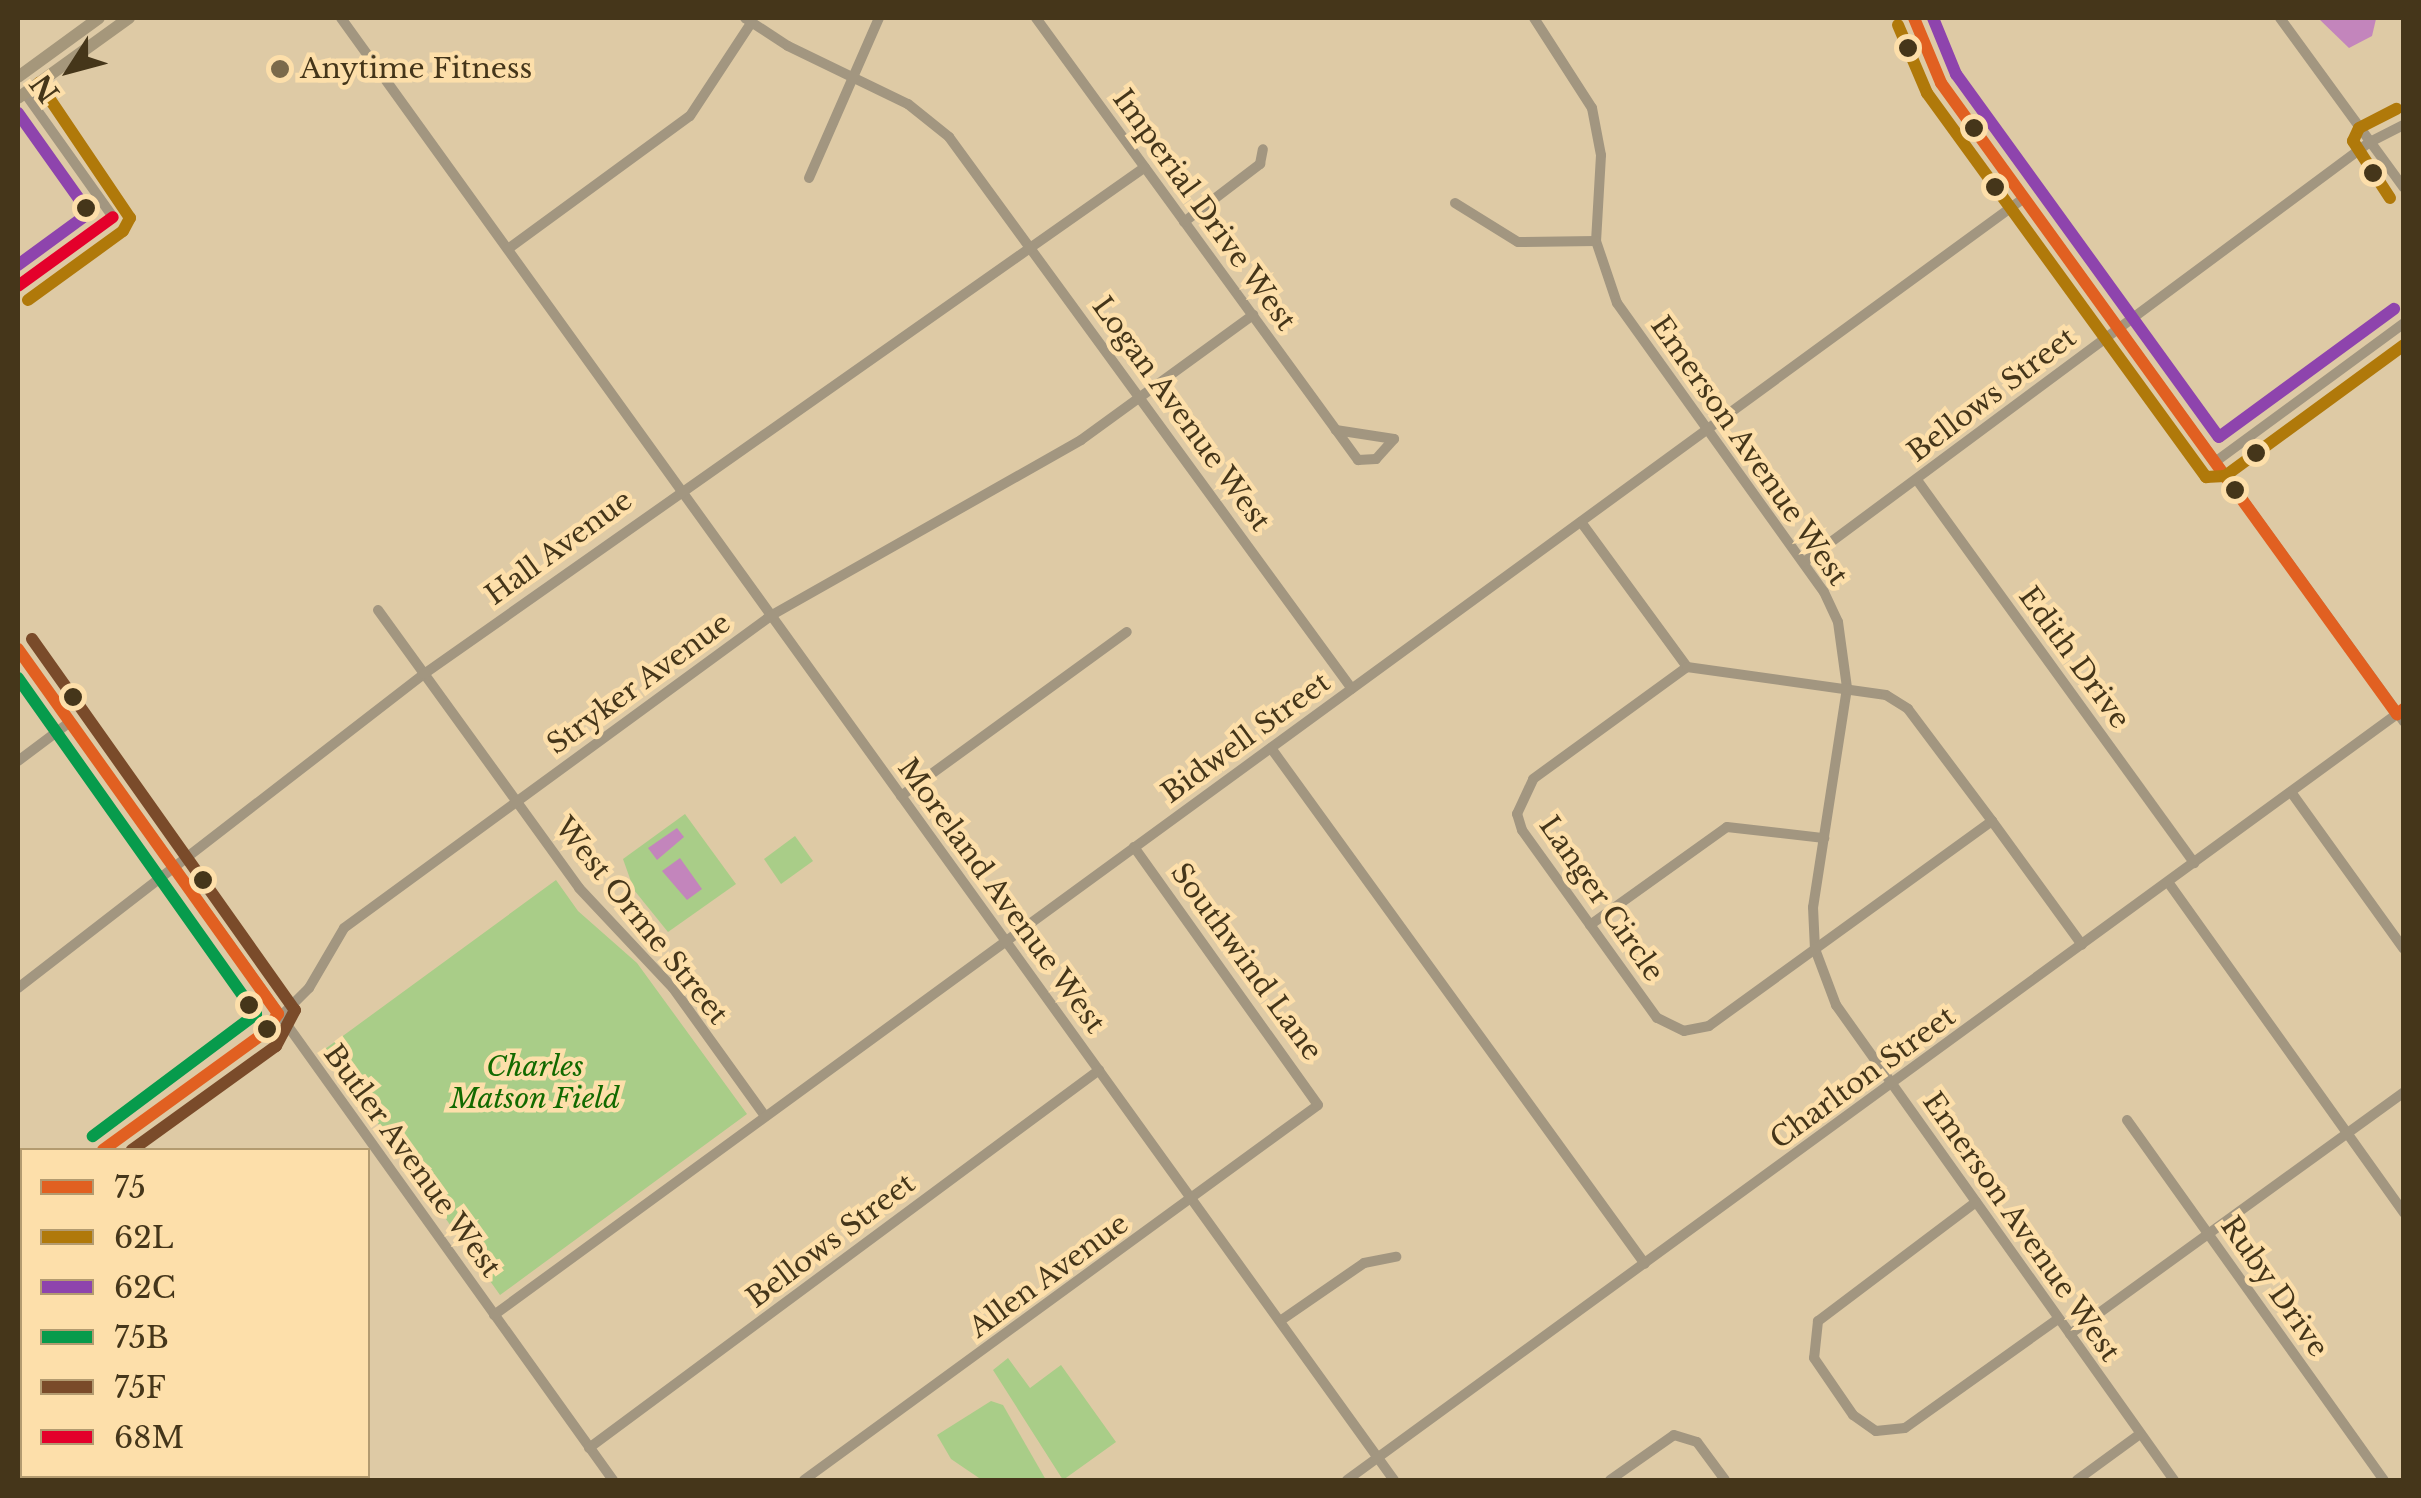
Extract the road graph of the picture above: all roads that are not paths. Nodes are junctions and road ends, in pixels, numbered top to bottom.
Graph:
1 (99, 18) edge
2 (128, 18) edge
3 (341, 18) edge
4 (879, 18) edge
5 (1036, 18) edge
6 (1534, 18) edge
7 (1914, 18) edge
8 (2280, 18) edge
9 (748, 20) edge
10 (32, 66) junction
11 (855, 76) junction
12 (18, 77) edge
13 (21, 96) edge
14 (2404, 125) edge
15 (2370, 142) junction
16 (1263, 149) dead end
17 (1145, 167) junction
18 (809, 178) dead end
19 (2404, 188) edge
20 (2024, 198) junction
21 (1455, 204) dead end
22 (1184, 222) junction
23 (1596, 241) junction
24 (1034, 247) junction
25 (508, 249) junction
26 (18, 286) edge
27 (1253, 315) junction
28 (2404, 324) edge
29 (2117, 327) junction
30 (1140, 397) junction
31 (1336, 430) junction
32 (1708, 430) junction
33 (2215, 462) junction
34 (1917, 480) junction
35 (680, 488) junction
36 (1582, 522) junction
37 (1804, 562) junction
38 (378, 610) dead end
39 (772, 615) junction
40 (1127, 632) dead end
41 (18, 649) edge
42 (1686, 668) junction
43 (424, 674) junction
44 (1847, 688) junction
45 (1352, 689) junction
46 (2402, 715) edge
47 (70, 722) junction
48 (1270, 748) junction
49 (18, 761) edge
50 (2291, 792) junction
51 (902, 796) junction
52 (516, 802) junction
53 (1992, 821) junction
54 (1824, 838) junction
55 (1134, 847) junction
56 (2194, 863) junction
57 (176, 871) junction
58 (2168, 882) junction
59 (1590, 925) junction
60 (1006, 940) junction
61 (2082, 946) junction
62 (1816, 949) junction
63 (2404, 950) edge
64 (18, 988) edge
65 (278, 1014) junction
66 (1099, 1070) junction
67 (1893, 1084) junction
68 (2404, 1092) edge
69 (1318, 1105) joint
70 (765, 1116) junction
71 (2128, 1120) dead end
72 (2346, 1134) junction
73 (106, 1148) edge
74 (1192, 1199) junction
75 (1976, 1202) junction
76 (2404, 1213) edge
77 (2208, 1234) junction
78 (1396, 1257) dead end
79 (1645, 1264) junction
80 (494, 1315) junction
81 (2058, 1319) junction
82 (1280, 1321) junction
83 (2070, 1334) junction
84 (2140, 1434) junction
85 (590, 1448) junction
86 (1378, 1458) junction
87 (612, 1480) edge
88 (804, 1480) edge
89 (1347, 1480) edge
90 (1394, 1480) edge
91 (1610, 1480) edge
92 (1725, 1480) edge
93 (2076, 1480) edge
94 (2174, 1480) edge
95 (2384, 1480) edge

1 - 10 main road
2 - 13 main road
3 - 25 street, Moreland Avenue West
4 - 11 street
5 - 17 street, Imperial Drive West
6 - 23 street, Emerson Avenue West
7 - 20 street
8 - 15 street
9 - 11 street, Logan Avenue West
9 - 25 street
10 - 12 main road
10 - 13 main road
11 - 18 street
11 - 24 street, Logan Avenue West
13 - 26 street
14 - 15 street, Bellows Street
15 - 19 street
15 - 29 street, Bellows Street
16 - 22 street
17 - 22 street, Imperial Drive West
17 - 24 street, Hall Avenue
20 - 29 street
20 - 32 street, Bidwell Street
21 - 23 street
22 - 27 street, Imperial Drive West
23 - 32 street, Emerson Avenue West
24 - 30 street, Logan Avenue West
24 - 35 street, Hall Avenue
25 - 35 street, Moreland Avenue West
27 - 30 street, Stryker Avenue
27 - 31 street, Imperial Drive West
28 - 33 street
29 - 33 street
29 - 34 street, Bellows Street
30 - 39 street, Stryker Avenue
30 - 45 street, Logan Avenue West
31 - 31 street, Imperial Drive West
32 - 36 street, Bidwell Street
32 - 37 street, Emerson Avenue West
33 - 46 street
34 - 37 street, Bellows Street
34 - 56 street, Edith Drive
35 - 39 street, Moreland Avenue West
35 - 43 street, Hall Avenue
36 - 42 street
36 - 45 street, Bidwell Street
37 - 44 street, Emerson Avenue West
38 - 43 street, West Orme Street
39 - 51 street, Moreland Avenue West
39 - 52 street, Stryker Avenue
40 - 51 street
41 - 47 street, Butler Avenue West
42 - 44 street
42 - 59 street, Langer Circle
43 - 52 street, West Orme Street
43 - 57 street, Hall Avenue
44 - 53 street
44 - 54 street, Emerson Avenue West
45 - 48 street, Bidwell Street
46 - 50 street, Charlton Street
47 - 49 street
47 - 57 street, Butler Avenue West
48 - 55 street, Bidwell Street
48 - 79 street
50 - 56 street, Charlton Street
50 - 63 street
51 - 60 street, Moreland Avenue West
52 - 65 street, Stryker Avenue
52 - 70 street, West Orme Street
53 - 61 street
53 - 62 street, Langer Circle
54 - 59 street
54 - 62 street, Emerson Avenue West
55 - 60 street, Bidwell Street
55 - 69 street, Southwind Lane
56 - 58 street, Charlton Street
57 - 64 street, Hall Avenue
57 - 65 street, Butler Avenue West
58 - 61 street, Charlton Street
58 - 72 street
59 - 62 street, Langer Circle
60 - 66 street, Moreland Avenue West
60 - 70 street, Bidwell Street
61 - 67 street, Charlton Street
62 - 67 street, Emerson Avenue West
65 - 73 street, Stryker Avenue
65 - 80 street, Butler Avenue West
66 - 74 street, Moreland Avenue West
66 - 85 street, Bellows Street
67 - 75 street, Emerson Avenue West
67 - 79 street, Charlton Street
68 - 72 street
69 - 74 street, Allen Avenue
70 - 80 street, Bidwell Street
71 - 77 street, Ruby Drive
72 - 76 street
72 - 77 street
74 - 82 street, Moreland Avenue West
74 - 88 street, Allen Avenue
75 - 81 street, Emerson Avenue West
75 - 81 street
77 - 83 street
77 - 95 street, Ruby Drive
78 - 82 street
79 - 86 street, Charlton Street
80 - 85 street, Butler Avenue West
81 - 83 street, Emerson Avenue West
82 - 86 street, Moreland Avenue West
83 - 84 street, Emerson Avenue West
84 - 93 street
84 - 94 street, Emerson Avenue West
85 - 87 street, Butler Avenue West
86 - 89 street, Charlton Street
86 - 90 street, Moreland Avenue West
91 - 92 street

